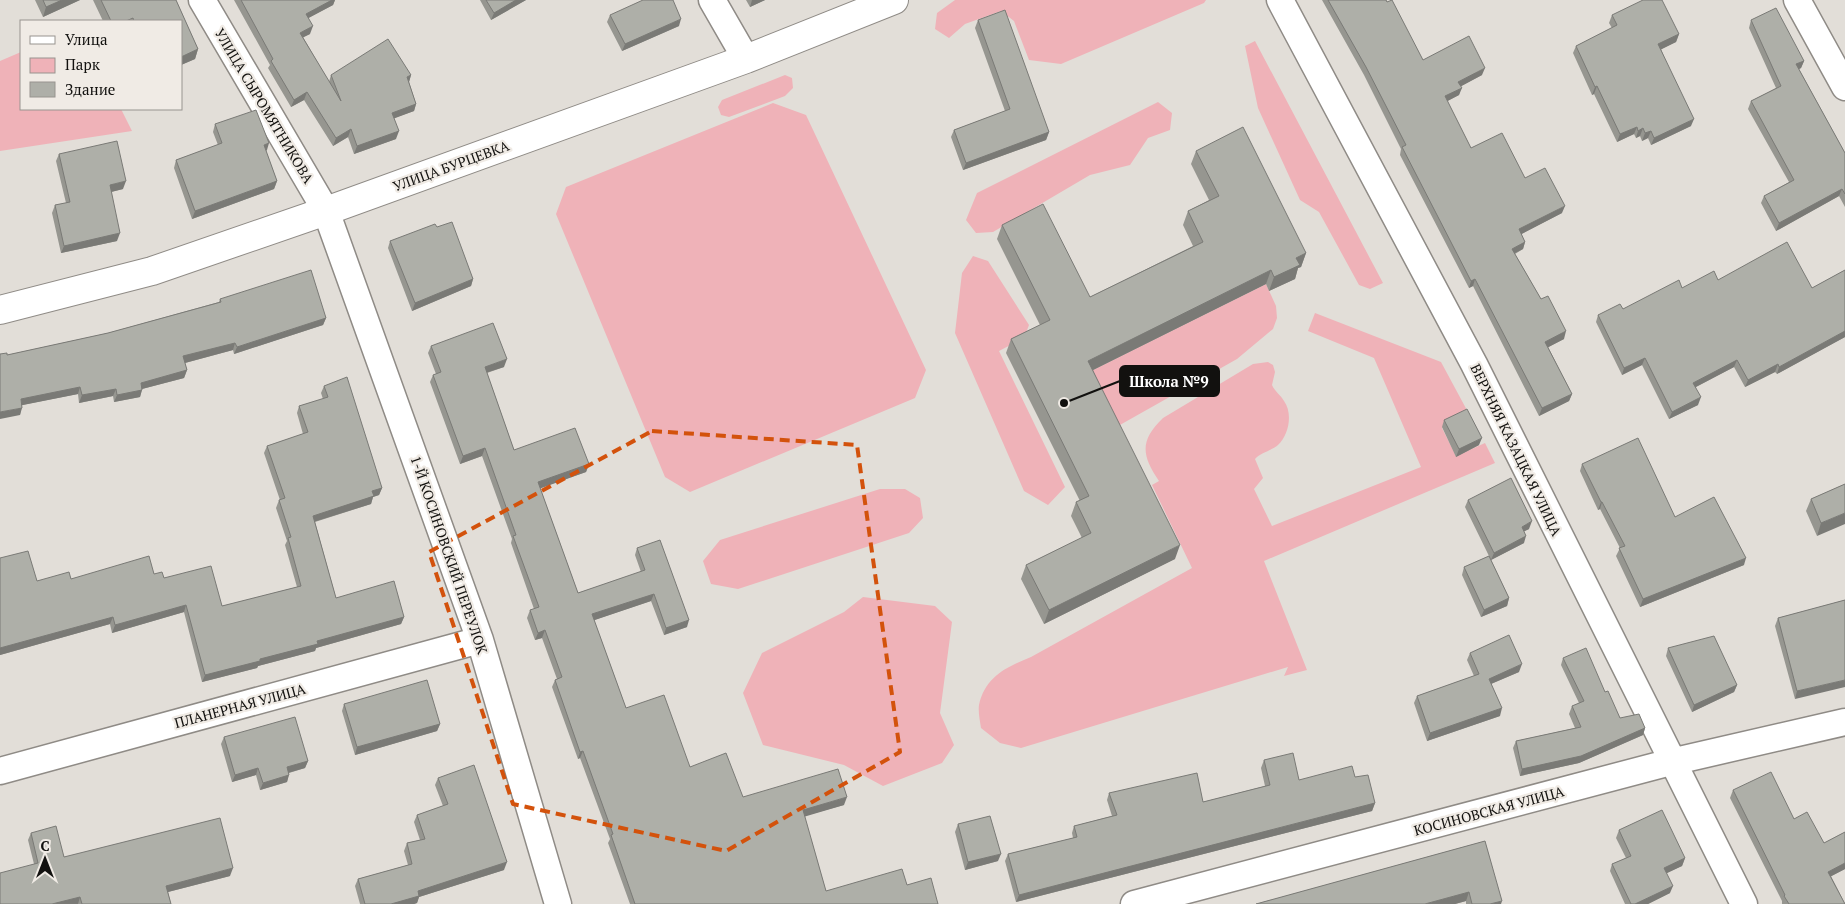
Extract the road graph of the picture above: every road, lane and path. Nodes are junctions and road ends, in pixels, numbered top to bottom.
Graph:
1 (202, 0) edge
2 (712, 0) edge
3 (894, 0) edge
4 (1280, 0) edge
5 (1797, 0) edge
6 (746, 59) junction
7 (1845, 87) edge
8 (326, 211) junction
9 (0, 310) edge
10 (480, 640) junction
11 (1845, 722) edge
12 (1672, 762) junction
13 (0, 772) edge
14 (558, 904) edge
15 (1134, 904) edge
16 (1744, 904) edge

1 - 8 street, УЛИЦА СЫРОМЯТНИКОВА
2 - 6 street
3 - 6 street, УЛИЦА БУРЦЕВКА
4 - 12 street, ВЕРХНЯЯ КАЗАЦКАЯ УЛИЦА
5 - 7 street
6 - 8 street, УЛИЦА БУРЦЕВКА
8 - 9 street, УЛИЦА БУРЦЕВКА
8 - 10 street, 1-Й КОСИНОВСКИЙ ПЕРЕУЛОК
10 - 13 street, ПЛАНЕРНАЯ УЛИЦА
10 - 14 street, 1-Й КОСИНОВСКИЙ ПЕРЕУЛОК
11 - 12 street, КОСИНОВСКАЯ УЛИЦА
12 - 15 street, КОСИНОВСКАЯ УЛИЦА
12 - 16 street, ВЕРХНЯЯ КАЗАЦКАЯ УЛИЦА

